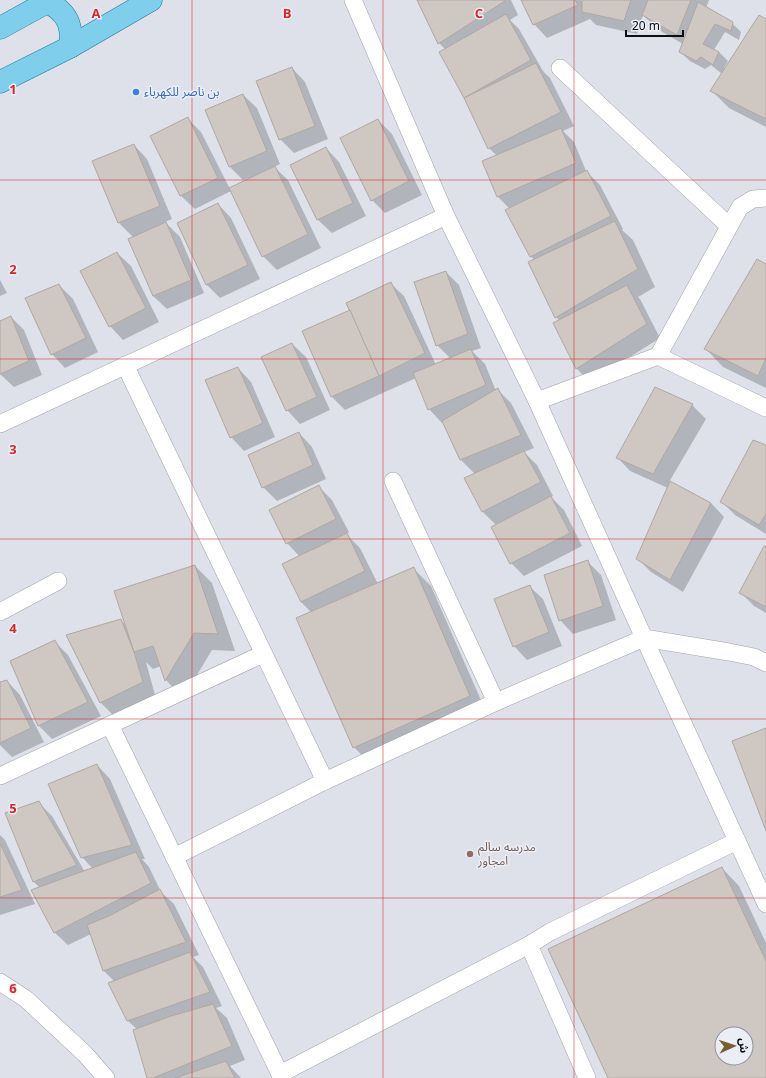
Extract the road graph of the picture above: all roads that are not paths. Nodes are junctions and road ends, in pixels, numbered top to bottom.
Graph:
1 (151, 0) edge
2 (353, 0) edge
3 (49, 1) edge
4 (0, 28) edge
5 (70, 47) junction
6 (560, 68) dead end
7 (0, 82) edge
8 (766, 198) edge
9 (446, 216) junction
10 (729, 226) junction
11 (658, 356) junction
12 (125, 365) junction
13 (537, 401) junction
14 (766, 408) edge
15 (0, 424) edge
16 (393, 481) dead end
17 (58, 581) dead end
18 (0, 612) edge
19 (644, 638) junction
20 (263, 654) junction
21 (766, 663) edge
22 (496, 702) junction
23 (110, 725) junction
24 (0, 776) edge
25 (325, 781) junction
26 (737, 841) junction
27 (174, 857) junction
28 (766, 904) edge
29 (529, 945) junction
30 (0, 982) edge
31 (281, 1076) edge
32 (106, 1078) edge
33 (587, 1078) edge

1 - 5 main road
2 - 9 street
3 - 4 main road
3 - 5 main road
5 - 7 main road
6 - 10 street
8 - 10 street
9 - 12 street
9 - 13 street
10 - 11 street
11 - 13 street
11 - 14 street
12 - 15 street
12 - 20 street
13 - 19 street
16 - 22 street
17 - 18 street
19 - 21 street
19 - 22 street
19 - 26 street
20 - 23 street
20 - 25 street
22 - 25 street
23 - 24 street
23 - 27 street
25 - 27 street
26 - 28 street
26 - 29 street
27 - 31 street
29 - 31 street
29 - 33 street
30 - 32 street

